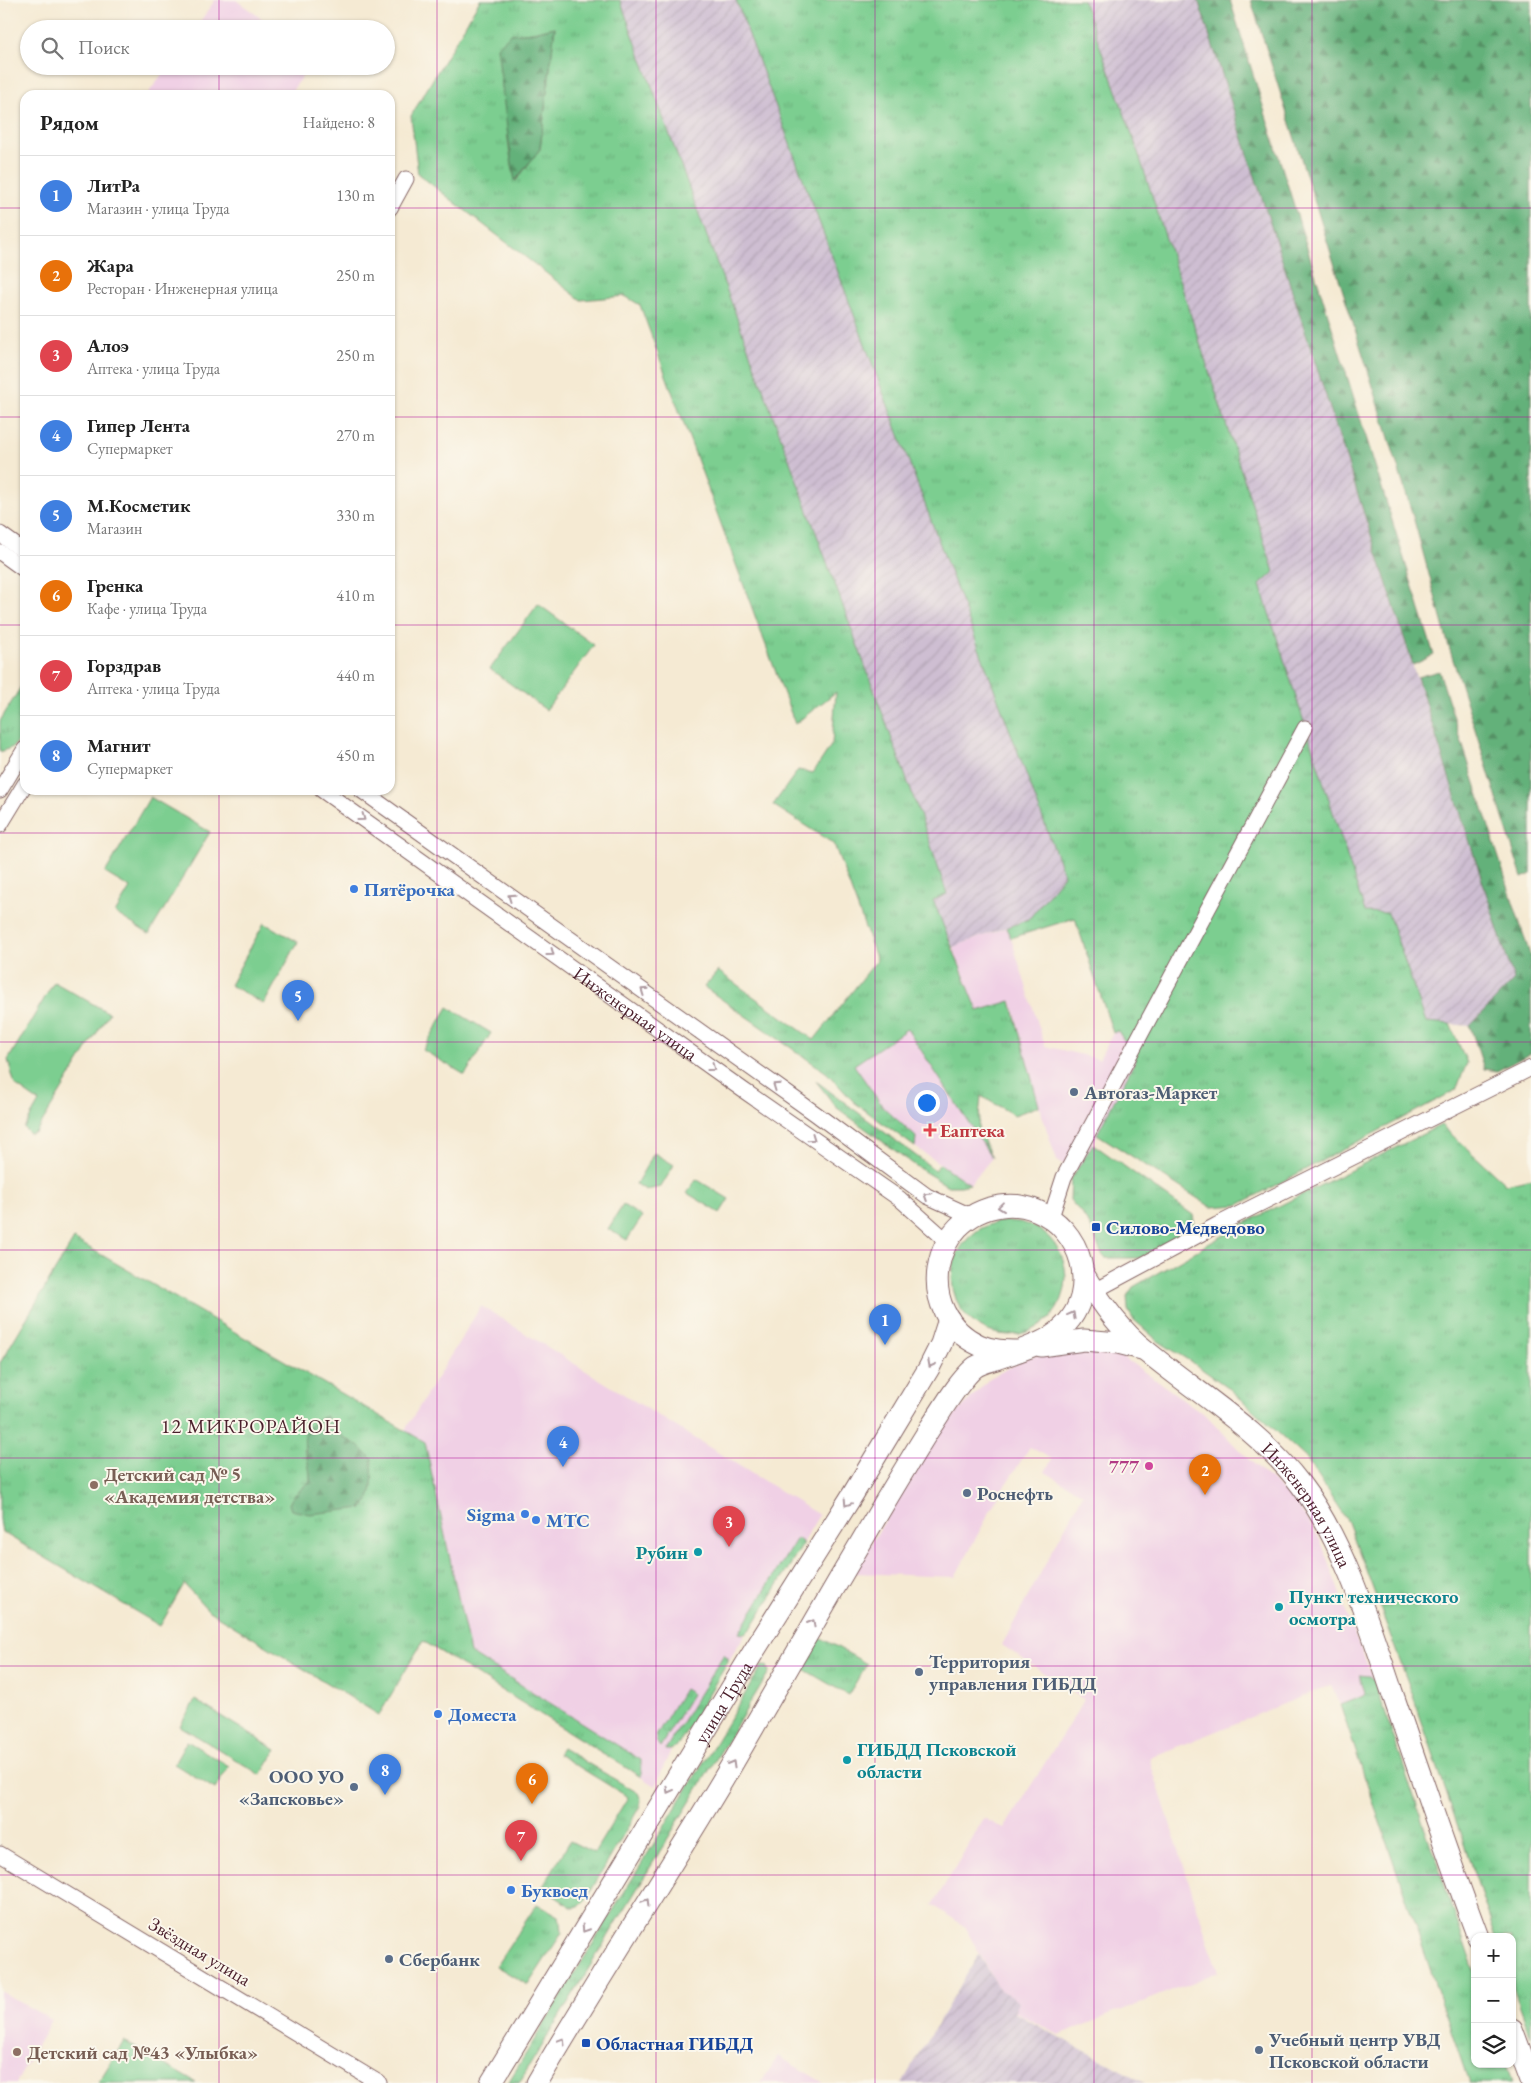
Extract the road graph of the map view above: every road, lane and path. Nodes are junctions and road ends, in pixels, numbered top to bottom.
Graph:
1 (406, 178) dead end
2 (395, 199) edge
3 (0, 534) edge
4 (20, 548) edge
5 (0, 552) edge
6 (20, 566) edge
7 (1305, 728) dead end
8 (20, 757) edge
9 (0, 790) edge
10 (20, 792) edge
11 (329, 795) edge
12 (368, 795) edge
13 (0, 825) edge
14 (1531, 1068) edge
15 (971, 1216) junction
16 (1050, 1217) junction
17 (947, 1241) junction
18 (1083, 1273) junction
19 (1094, 1291) junction
20 (949, 1319) junction
21 (1026, 1349) junction
22 (1144, 1350) junction
23 (0, 1854) edge
24 (1477, 1933) edge
25 (1516, 2040) edge
26 (1531, 2080) edge
27 (379, 2083) edge
28 (491, 2083) edge
29 (537, 2083) edge

1 - 2 street
3 - 4 street
5 - 6 street
7 - 16 street
8 - 9 street
10 - 13 street
11 -> 17 street, Инженерная улица
15 -> 12 street, Инженерная улица
14 - 19 street
16 -> 15 main road, Инженерная улица
15 - 17 main road, Инженерная улица
16 - 18 main road, Инженерная улица
17 - 20 main road, Инженерная улица
18 - 19 main road, Инженерная улица
21 -> 18 main road, Инженерная улица
19 - 22 main road, Инженерная улица
20 - 21 main road, Инженерная улица
20 -> 28 main road, улица Труда
21 - 22 main road, Инженерная улица
29 -> 21 main road, улица Труда
22 - 24 main road, Инженерная улица
23 - 27 street, Звёздная улица
25 - 26 main road

